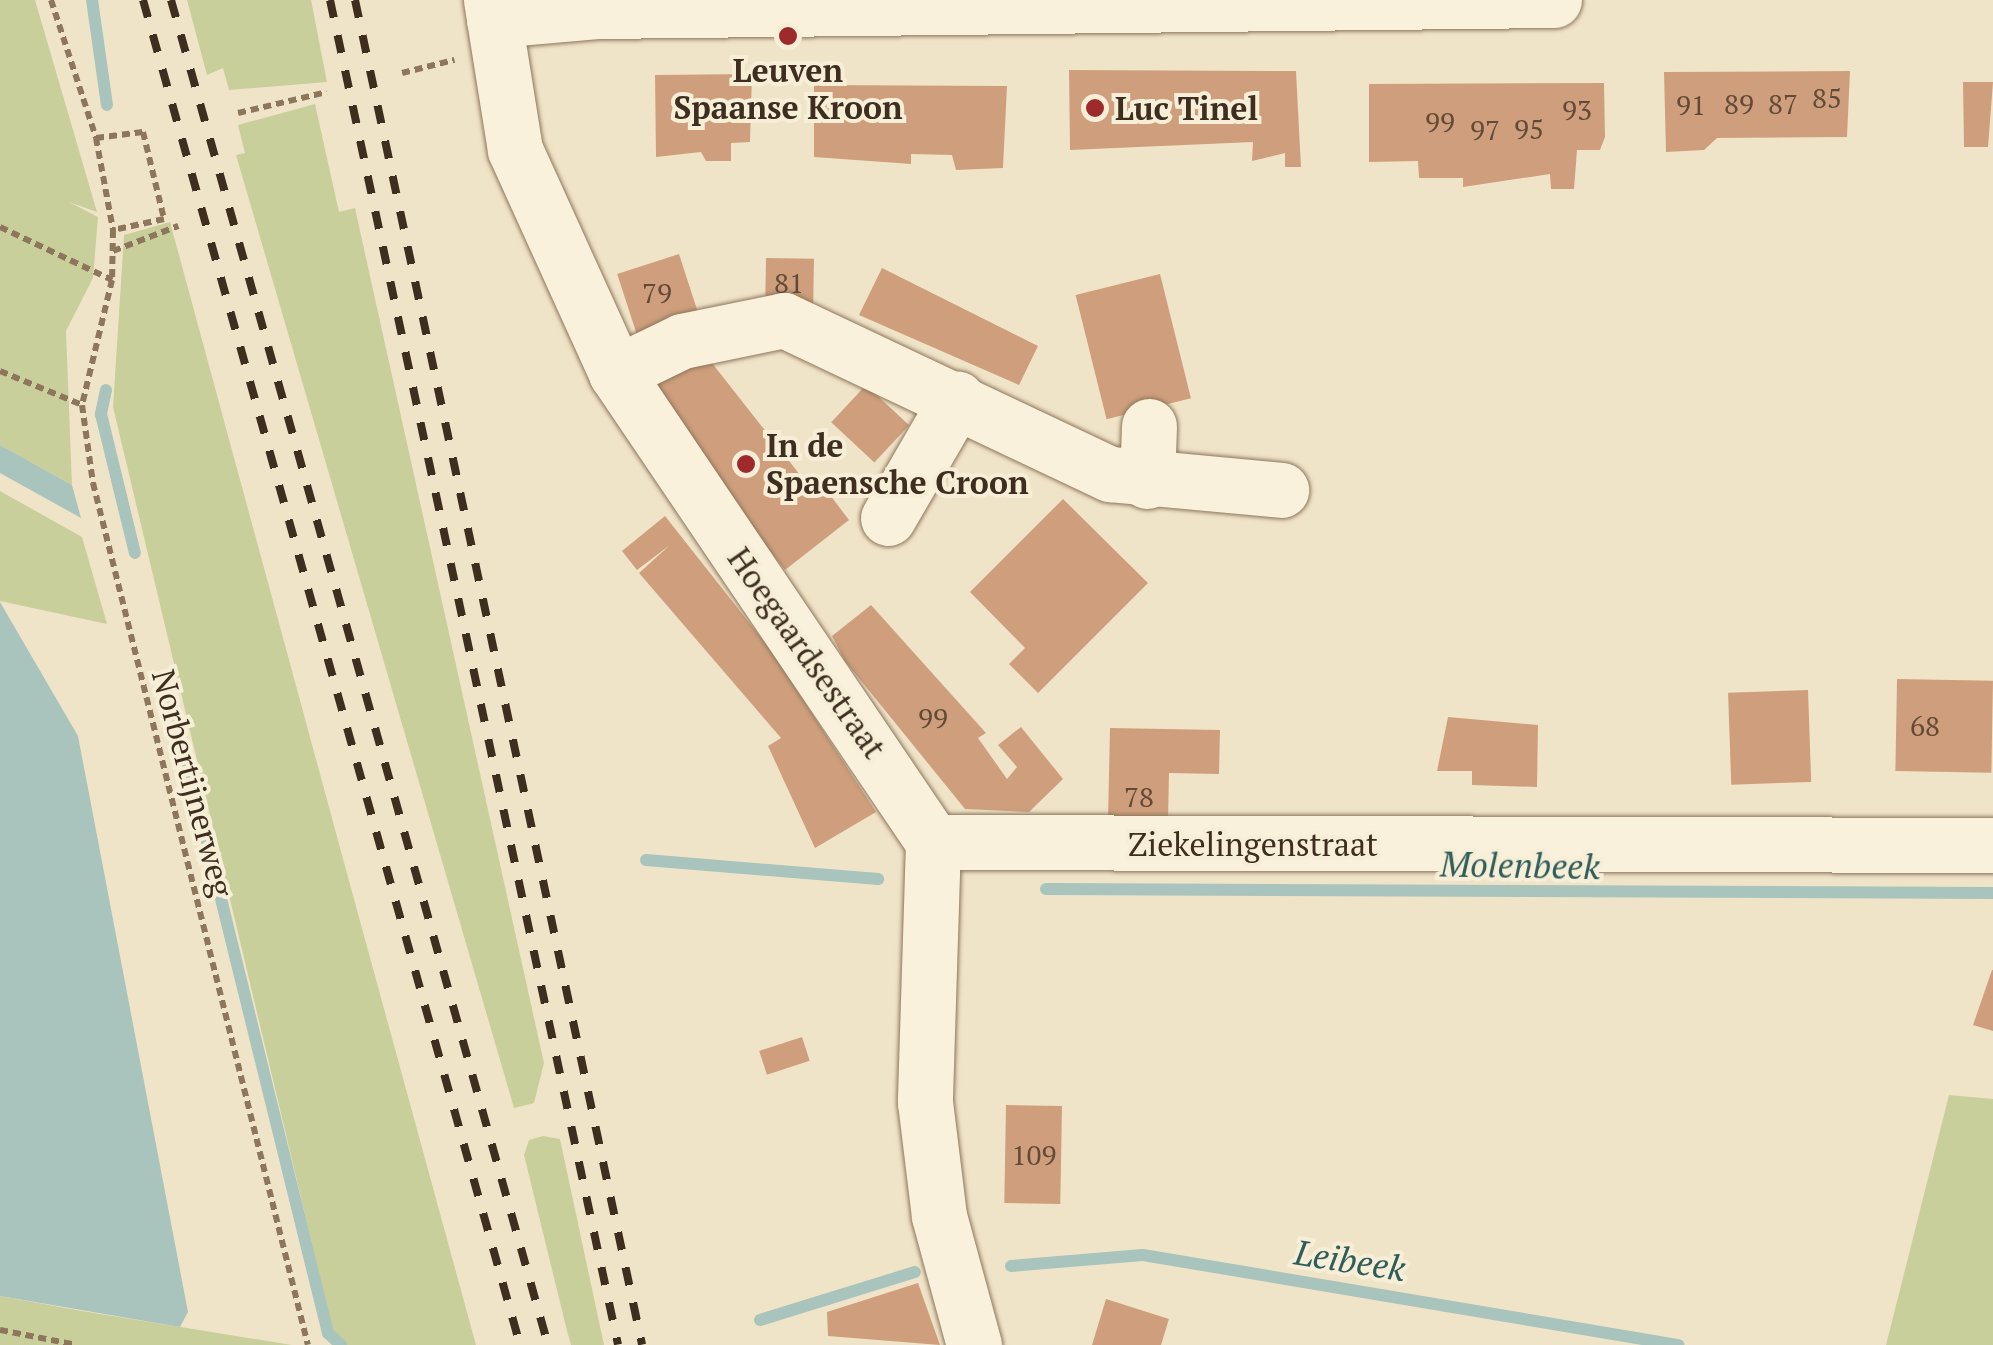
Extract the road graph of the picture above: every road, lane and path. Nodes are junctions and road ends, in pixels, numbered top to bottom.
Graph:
1 (51, 0) edge
2 (1554, 0) edge
3 (970, 3) edge
4 (492, 10) edge
5 (328, 92) dead end
6 (238, 113) dead end
7 (96, 138) junction
8 (0, 226) edge
9 (178, 226) dead end
10 (114, 230) junction
11 (113, 251) junction
12 (112, 280) junction
13 (0, 371) edge
14 (616, 373) junction
15 (957, 399) junction
16 (82, 405) junction
17 (1149, 426) dead end
18 (1147, 481) junction
19 (1280, 490) dead end
20 (888, 518) dead end
21 (933, 842) junction
22 (1993, 845) edge
23 (0, 1330) edge
24 (77, 1345) edge
25 (308, 1345) edge
26 (974, 1345) edge

1 - 7 path, Norbertijnerweg
2 - 3 street
3 - 4 street
4 - 14 street, Hoegaardsestraat
5 - 6 path
7 - 10 path, Norbertijnerweg
7 - 10 path
8 - 12 path
9 - 11 path
10 - 11 path, Norbertijnerweg
11 - 12 path, Norbertijnerweg
12 - 16 path, Norbertijnerweg
13 - 16 path
14 - 15 street
14 - 21 street, Hoegaardsestraat
15 - 18 street
15 - 20 street
16 - 25 path, Norbertijnerweg
17 - 18 street
18 - 19 street
21 - 22 street, Ziekelingenstraat
21 - 26 street
23 - 24 path

